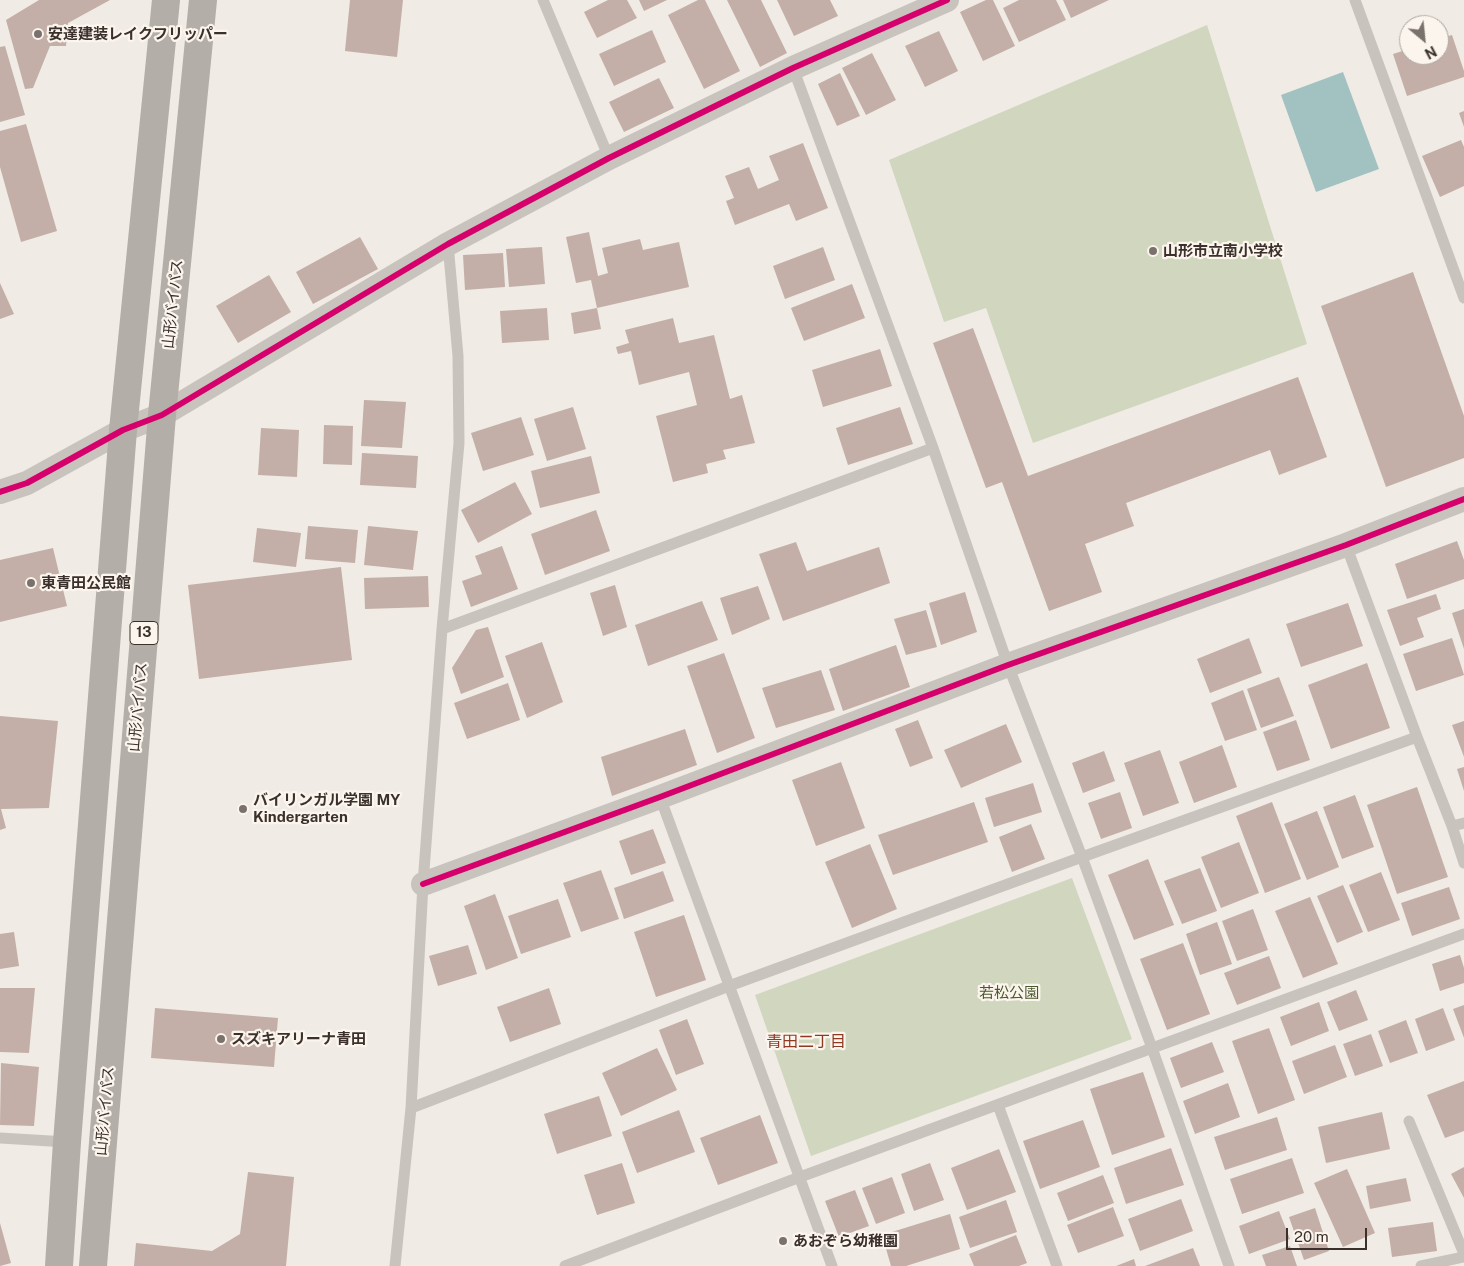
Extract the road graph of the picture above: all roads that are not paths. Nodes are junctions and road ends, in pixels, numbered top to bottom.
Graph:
1 (166, 0) edge
2 (203, 0) edge
3 (543, 0) edge
4 (947, 0) edge
5 (1355, 0) edge
6 (793, 68) junction
7 (609, 158) junction
8 (448, 244) junction
9 (1464, 298) edge
10 (162, 415) junction
11 (123, 430) junction
12 (933, 448) junction
13 (0, 492) edge
14 (1464, 499) edge
15 (1346, 545) junction
16 (442, 629) junction
17 (1008, 665) junction
18 (1416, 737) junction
19 (660, 797) junction
20 (1464, 823) edge
21 (1452, 826) junction
22 (1082, 857) junction
23 (1464, 863) edge
24 (424, 884) junction
25 (1464, 934) edge
26 (729, 986) junction
27 (1152, 1048) junction
28 (998, 1105) junction
29 (410, 1108) junction
30 (1408, 1121) dead end
31 (0, 1138) edge
32 (67, 1142) junction
33 (800, 1177) junction
34 (1464, 1256) edge
35 (59, 1266) edge
36 (93, 1266) edge
37 (395, 1266) edge
38 (564, 1266) edge
39 (832, 1266) edge
40 (1057, 1266) edge
41 (1229, 1266) edge
42 (1421, 1266) edge

1 - 11 highway, 13
2 - 10 highway, 山形バイパス / 13
3 - 7 lane
4 - 6 street
5 - 9 lane
6 - 7 street
6 - 12 lane
7 - 8 street
8 - 10 street
8 - 16 lane
10 - 11 street
10 - 36 highway, 山形バイパス / 13
11 - 13 street
11 - 32 highway, 13
12 - 16 lane
12 - 17 lane
14 - 15 street
15 - 17 street
15 - 18 lane
16 - 24 lane
17 - 19 street
17 - 22 lane
18 - 21 lane
18 - 22 lane
19 - 24 street
19 - 26 lane
20 - 21 lane
21 - 23 lane
22 - 26 lane
22 - 27 lane
24 - 29 lane
25 - 27 lane
26 - 29 lane
26 - 33 lane
27 - 28 lane
27 - 41 lane
28 - 33 lane
28 - 40 lane
29 - 37 lane
30 - 34 lane
31 - 32 lane
32 - 35 highway, 13
33 - 38 lane
33 - 39 lane
34 - 42 lane

